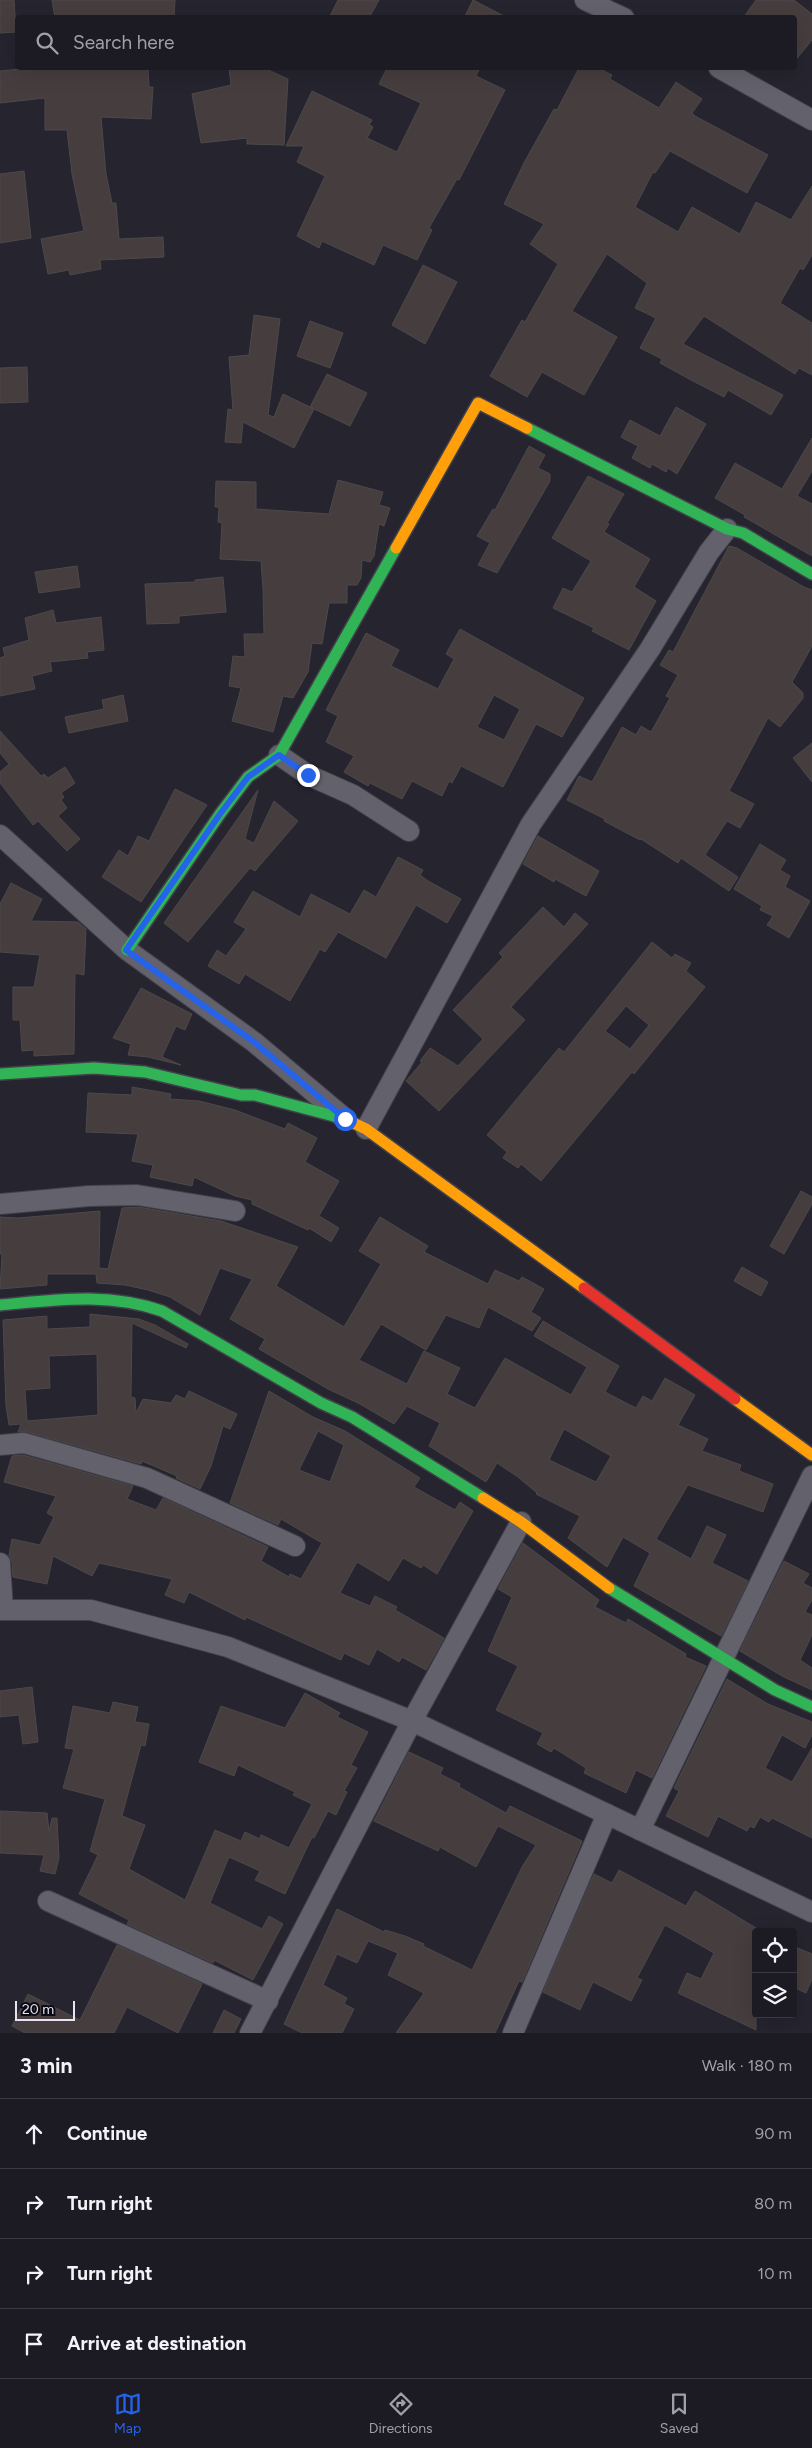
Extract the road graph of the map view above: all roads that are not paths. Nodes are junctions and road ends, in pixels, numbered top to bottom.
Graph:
1 (585, 0) edge
2 (618, 15) edge
3 (723, 70) edge
4 (812, 120) edge
5 (727, 529) junction
6 (812, 574) edge
7 (279, 755) junction
8 (409, 831) dead end
9 (0, 835) edge
10 (126, 950) junction
11 (0, 1074) edge
12 (345, 1119) junction
13 (366, 1129) junction
14 (0, 1204) edge
15 (235, 1211) dead end
16 (0, 1304) edge
17 (0, 1445) edge
18 (812, 1455) edge
19 (812, 1476) edge
20 (521, 1522) junction
21 (295, 1546) dead end
22 (0, 1563) edge
23 (1, 1610) edge
24 (723, 1658) junction
25 (812, 1707) edge
26 (412, 1721) junction
27 (607, 1814) junction
28 (640, 1830) junction
29 (48, 1901) dead end
30 (812, 1912) edge
31 (268, 2001) junction
32 (250, 2033) edge
33 (513, 2033) edge

1 - 2 street
3 - 4 street
5 - 6 street
5 - 7 street
5 - 13 street
7 - 8 street
7 - 10 street
9 - 10 street
10 - 12 street
11 - 12 street
12 - 13 street
13 - 18 street
14 - 15 street
16 - 20 street
17 - 21 street
19 - 24 street
20 - 24 street
20 - 26 street
22 - 23 street
23 - 26 street
24 - 25 street
24 - 28 street
26 - 27 street
26 - 31 street
27 - 28 street
27 - 33 street
28 - 30 street
29 - 31 street
31 - 32 street

